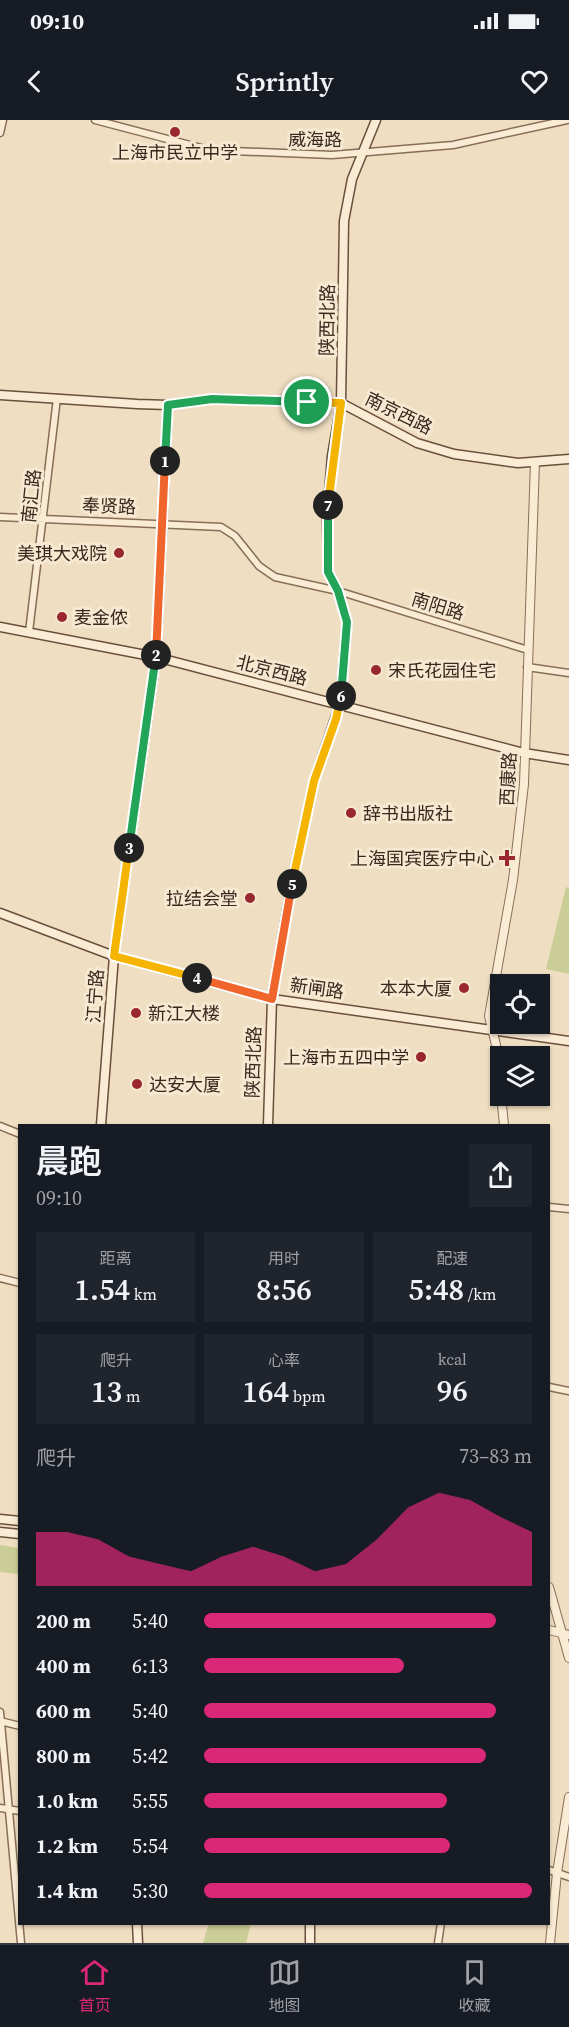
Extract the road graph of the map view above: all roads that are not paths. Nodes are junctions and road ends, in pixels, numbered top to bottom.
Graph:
1 (3, 120) edge
2 (95, 120) edge
3 (376, 120) edge
4 (542, 120) edge
5 (567, 120) edge
6 (537, 128) junction
7 (0, 133) edge
8 (362, 154) junction
9 (0, 395) edge
10 (57, 399) junction
11 (341, 403) junction
12 (168, 405) junction
13 (569, 459) edge
14 (535, 462) junction
15 (0, 518) edge
16 (44, 519) junction
17 (162, 523) junction
18 (338, 591) junction
19 (0, 627) edge
20 (29, 632) junction
21 (528, 650) junction
22 (156, 657) junction
23 (527, 667) junction
24 (569, 673) edge
25 (340, 704) junction
26 (524, 753) junction
27 (569, 760) edge
28 (0, 913) edge
29 (114, 956) junction
30 (496, 974) edge
31 (272, 999) junction
32 (490, 1029) edge
33 (521, 1034) edge
34 (569, 1041) edge
35 (502, 1106) edge
36 (101, 1124) edge
37 (268, 1124) edge
38 (504, 1124) edge
39 (0, 1126) edge
40 (18, 1133) edge
41 (550, 1207) edge
42 (569, 1209) edge
43 (0, 1278) edge
44 (18, 1282) edge
45 (550, 1387) edge
46 (569, 1391) edge
47 (0, 1519) edge
48 (18, 1521) edge
49 (0, 1532) edge
50 (18, 1534) edge
51 (550, 1590) edge
52 (550, 1630) edge
53 (566, 1634) edge
54 (569, 1658) edge
55 (0, 1712) edge
56 (1, 1722) edge
57 (18, 1726) edge
58 (569, 1797) edge
59 (0, 1808) edge
60 (10, 1810) junction
61 (18, 1811) edge
62 (553, 1871) edge
63 (569, 1877) edge
64 (18, 1907) edge
65 (20, 1925) edge
66 (137, 1925) edge
67 (310, 1925) edge
68 (441, 1925) edge
69 (21, 1943) edge
70 (138, 1943) edge
71 (310, 1943) edge
72 (438, 1943) edge
73 (549, 1943) edge

1 - 7 street
2 - 8 street, 威海路
3 - 8 main road, 陕西北路
4 - 6 street
5 - 6 street, 威海路
6 - 8 street, 威海路
8 - 11 main road, 陕西北路
9 - 10 main road, 南京西路
10 - 12 main road, 南京西路
10 - 16 street, 南汇路
11 - 12 main road, 南京西路
11 - 14 main road, 南京西路
11 - 18 main road, 陕西北路
12 - 17 main road, 江宁路
13 - 14 main road, 南京西路
14 - 21 street, 西康路
15 - 16 street, 奉贤路
16 - 17 street, 奉贤路
16 - 20 street, 南汇路
17 - 18 street, 奉贤路
17 - 22 main road, 江宁路
18 - 21 street, 南阳路
18 - 25 main road, 陕西北路
19 - 20 main road, 北京西路
20 - 22 main road, 北京西路
21 - 23 street, 西康路
22 - 25 main road, 北京西路
22 - 29 main road, 江宁路
23 - 24 street
23 - 26 street, 西康路
25 - 26 main road, 北京西路
25 - 31 main road, 陕西北路
26 - 27 main road, 北京西路
26 - 30 street, 西康路
28 - 29 main road, 新闸路
29 - 31 main road, 新闸路
29 - 36 main road, 江宁路
31 - 32 main road, 新闸路
31 - 37 main road, 陕西北路
33 - 34 main road, 新闸路
35 - 38 street, 西康路
39 - 40 street
41 - 42 street
43 - 44 street
45 - 46 street
47 - 48 main road
49 - 50 main road
51 - 53 street
52 - 53 street
53 - 54 street
55 - 56 street
56 - 57 street
56 - 60 street
58 - 62 street
59 - 60 street
60 - 61 street
60 - 64 street
62 - 63 street
62 - 73 street
65 - 69 street
66 - 70 main road
67 - 71 main road
68 - 72 street

